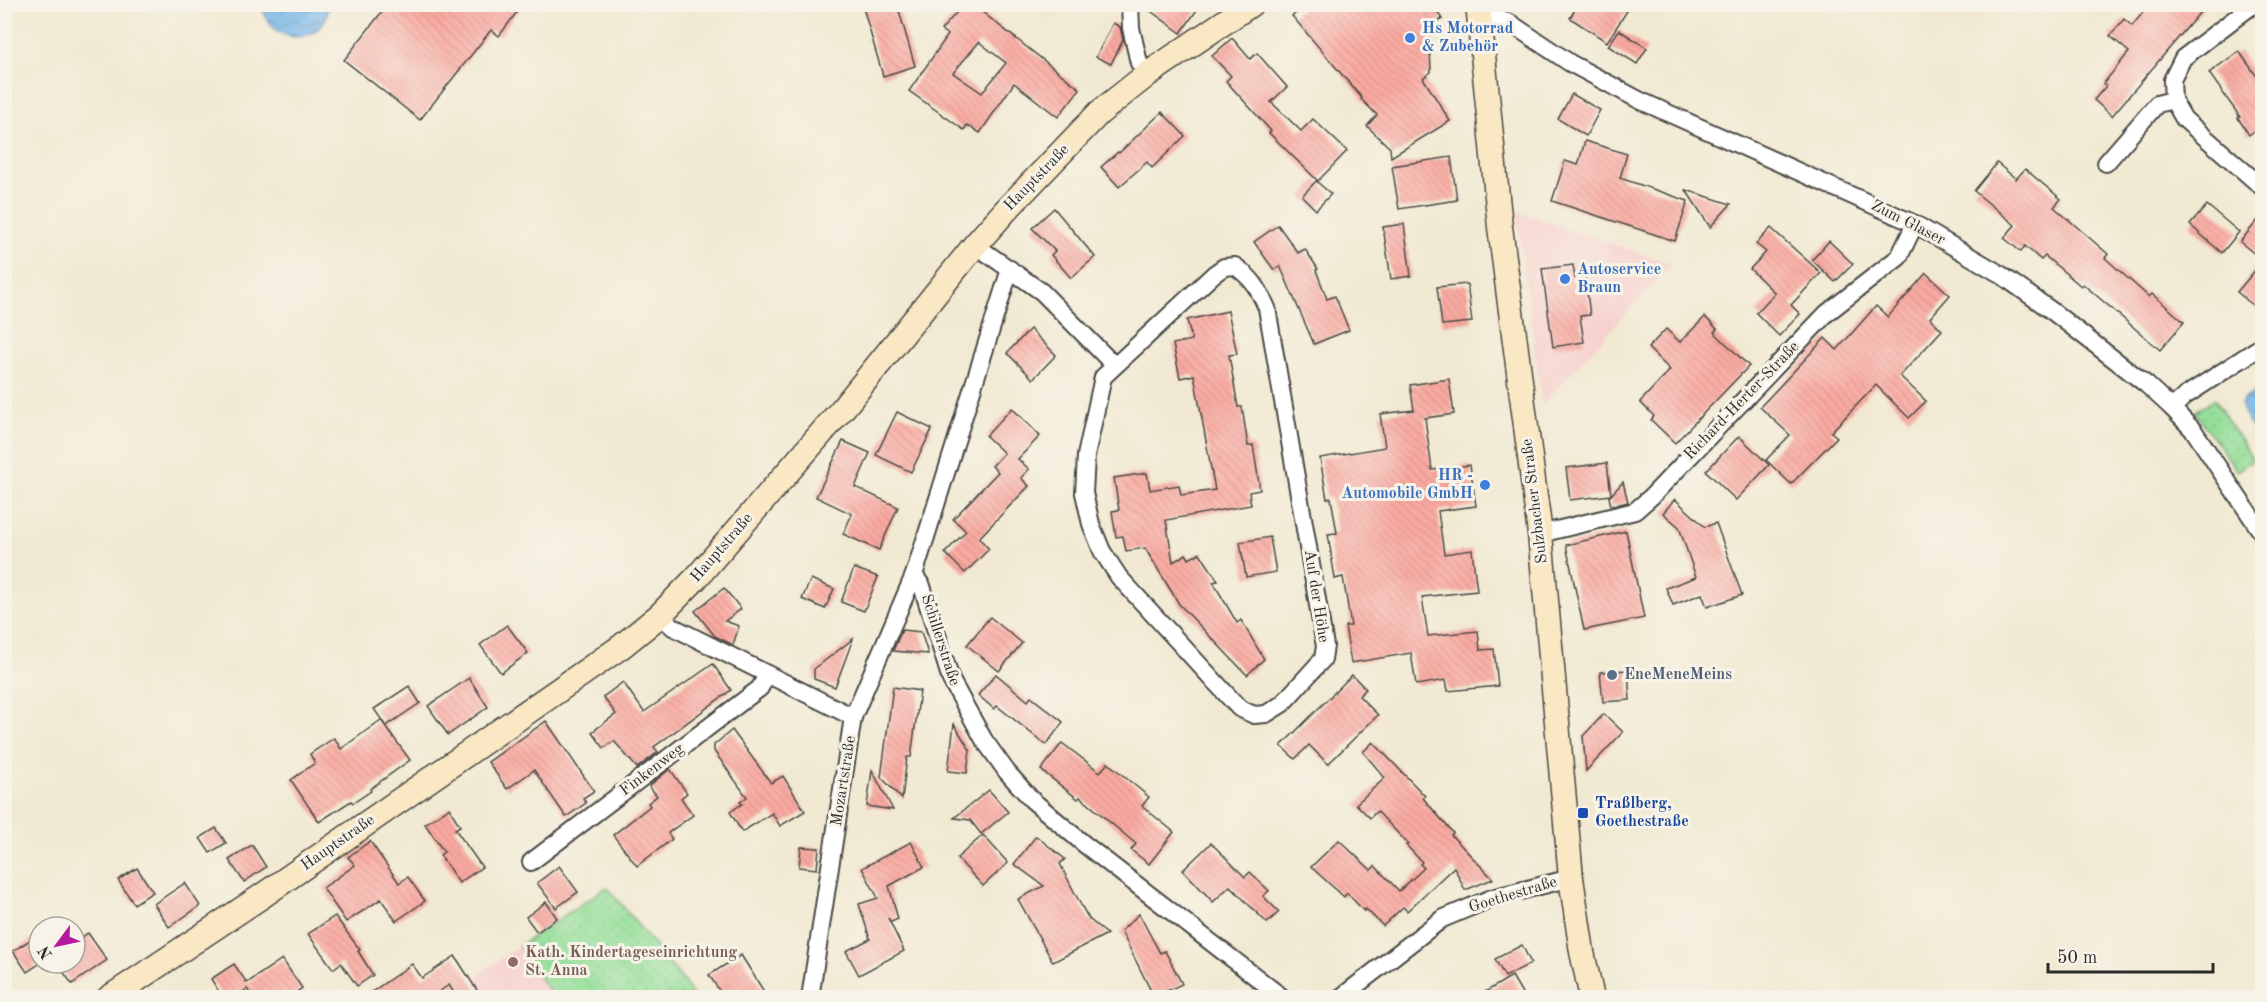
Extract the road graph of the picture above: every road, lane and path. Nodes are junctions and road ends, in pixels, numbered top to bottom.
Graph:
1 (1130, 4) edge
2 (1251, 4) edge
3 (2254, 4) edge
4 (1478, 11) edge
5 (1148, 74) junction
6 (2173, 100) junction
7 (2106, 163) dead end
8 (2262, 187) edge
9 (1915, 224) junction
10 (975, 245) junction
11 (1010, 269) junction
12 (2262, 346) edge
13 (1114, 365) junction
14 (2172, 408) junction
15 (2262, 533) edge
16 (1540, 534) junction
17 (914, 575) junction
18 (660, 615) junction
19 (767, 674) junction
20 (853, 717) junction
21 (531, 862) dead end
22 (1571, 878) junction
23 (109, 998) edge
24 (810, 998) edge
25 (1283, 998) edge
26 (1340, 998) edge
27 (1592, 998) edge

1 - 5 street
2 - 5 street, Hauptstraße
3 - 6 street
4 - 9 street, Zum Glaser
4 - 16 street, Sulzbacher Straße
5 - 10 street, Hauptstraße
6 - 7 street
6 - 8 street
9 - 14 street, Zum Glaser
9 - 16 street, Richard-Herter-Straße
10 - 11 street
10 - 18 street, Hauptstraße
11 - 13 street
11 - 17 street, Schillerstraße
12 - 14 street
13 - 13 street, Auf der Höhe
14 - 15 street, Zum Glaser
16 - 22 street, Sulzbacher Straße
17 - 20 street, Mozartstraße
17 - 25 street, Schillerstraße
18 - 19 street
18 - 23 street, Hauptstraße
19 - 20 street
19 - 21 street, Finkenweg
20 - 24 street, Mozartstraße
22 - 26 street, Goethestraße
22 - 27 street, Sulzbacher Straße

